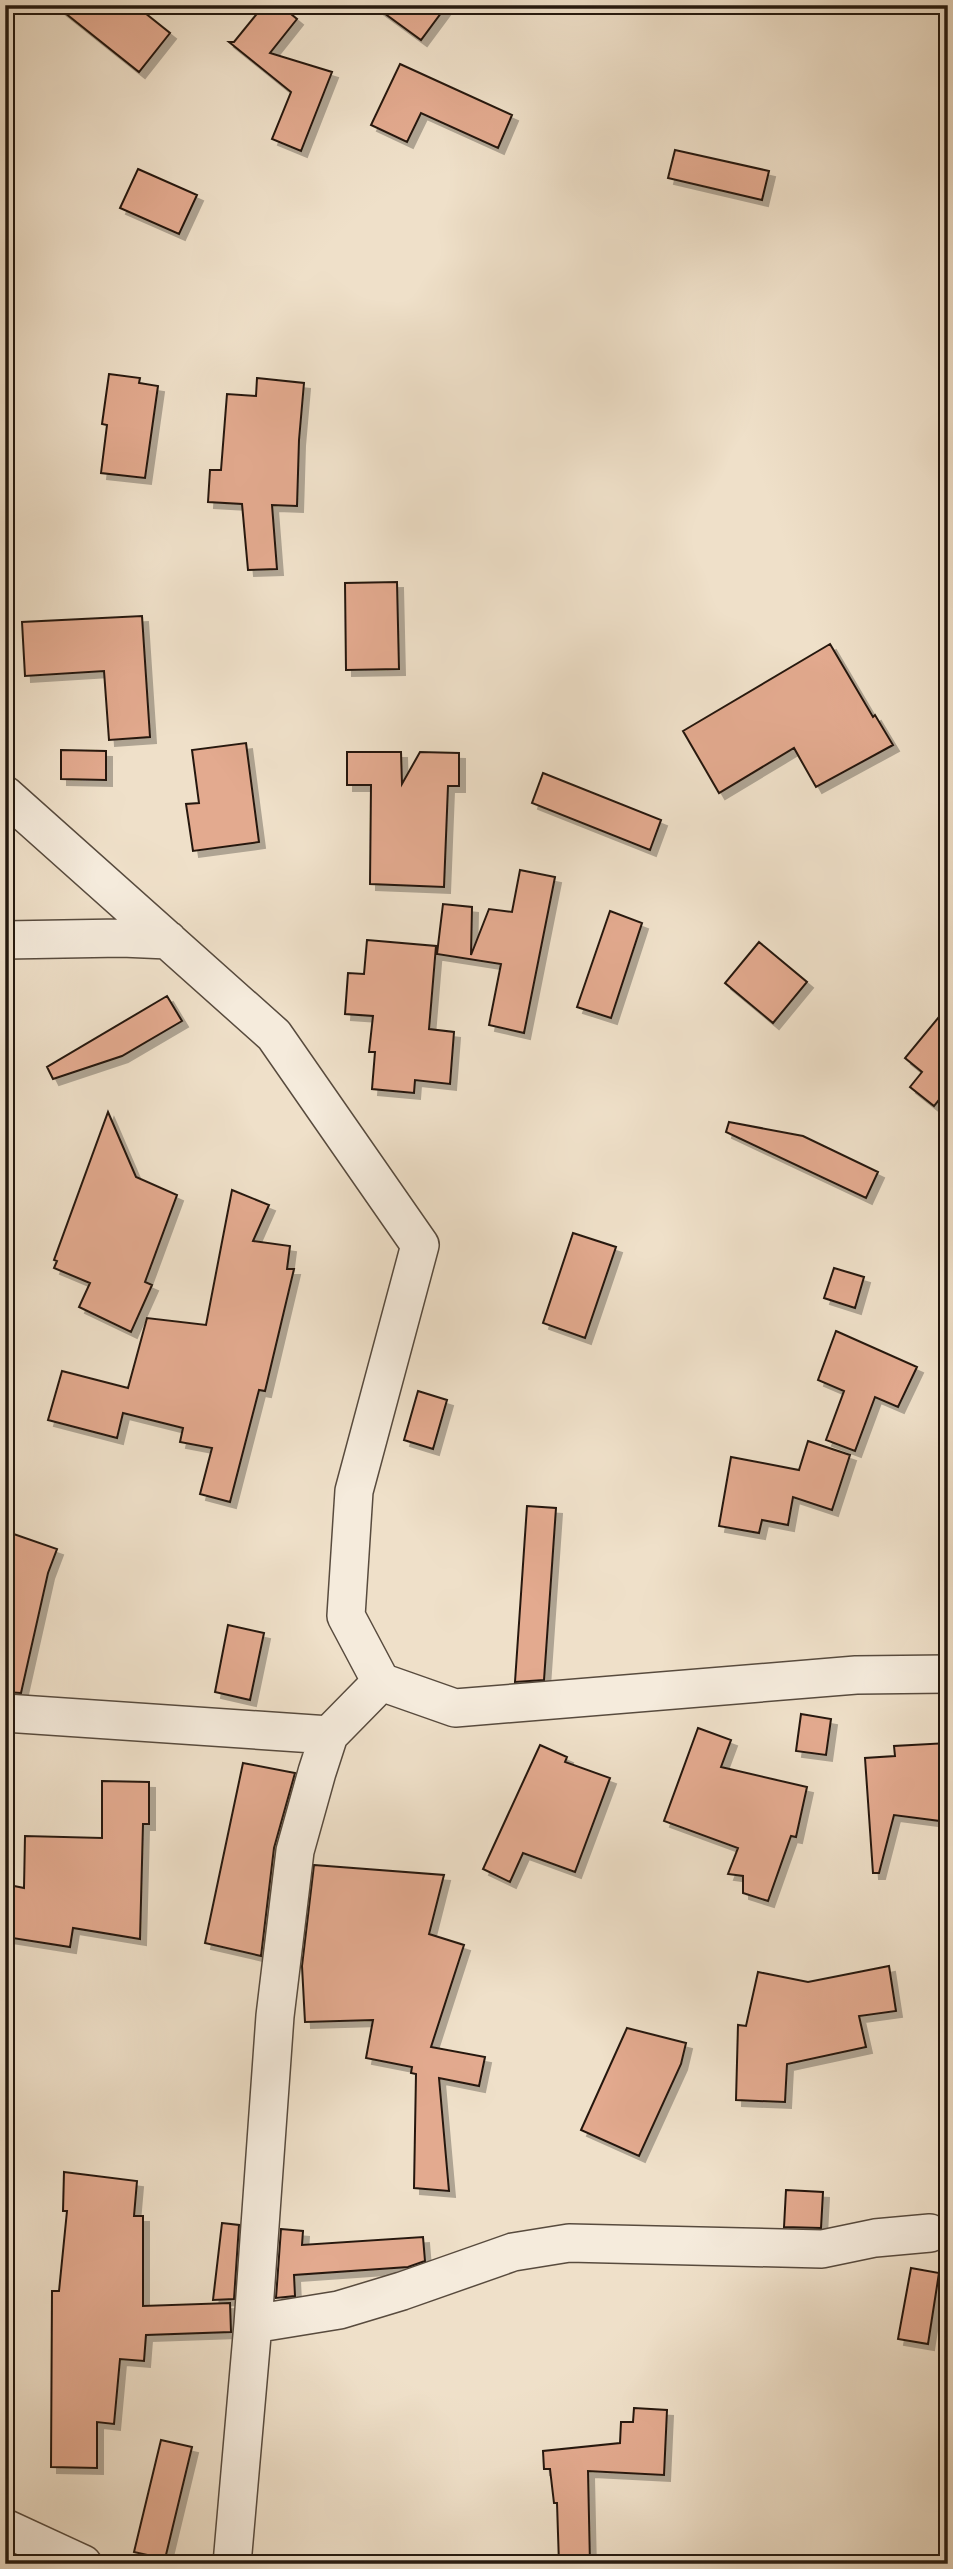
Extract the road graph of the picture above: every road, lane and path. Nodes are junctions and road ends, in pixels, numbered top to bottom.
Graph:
1 (5, 794) edge
2 (5, 940) edge
3 (168, 940) junction
4 (948, 1674) edge
5 (381, 1682) junction
6 (5, 1713) edge
7 (329, 1735) junction
8 (930, 2233) dead end
9 (253, 2324) junction
10 (5, 2528) edge
11 (83, 2564) edge
12 (232, 2564) edge

1 - 3 street
2 - 3 street
3 - 5 street
4 - 5 street
5 - 7 street
6 - 7 street
7 - 9 street
8 - 9 street
9 - 12 street
10 - 11 street

